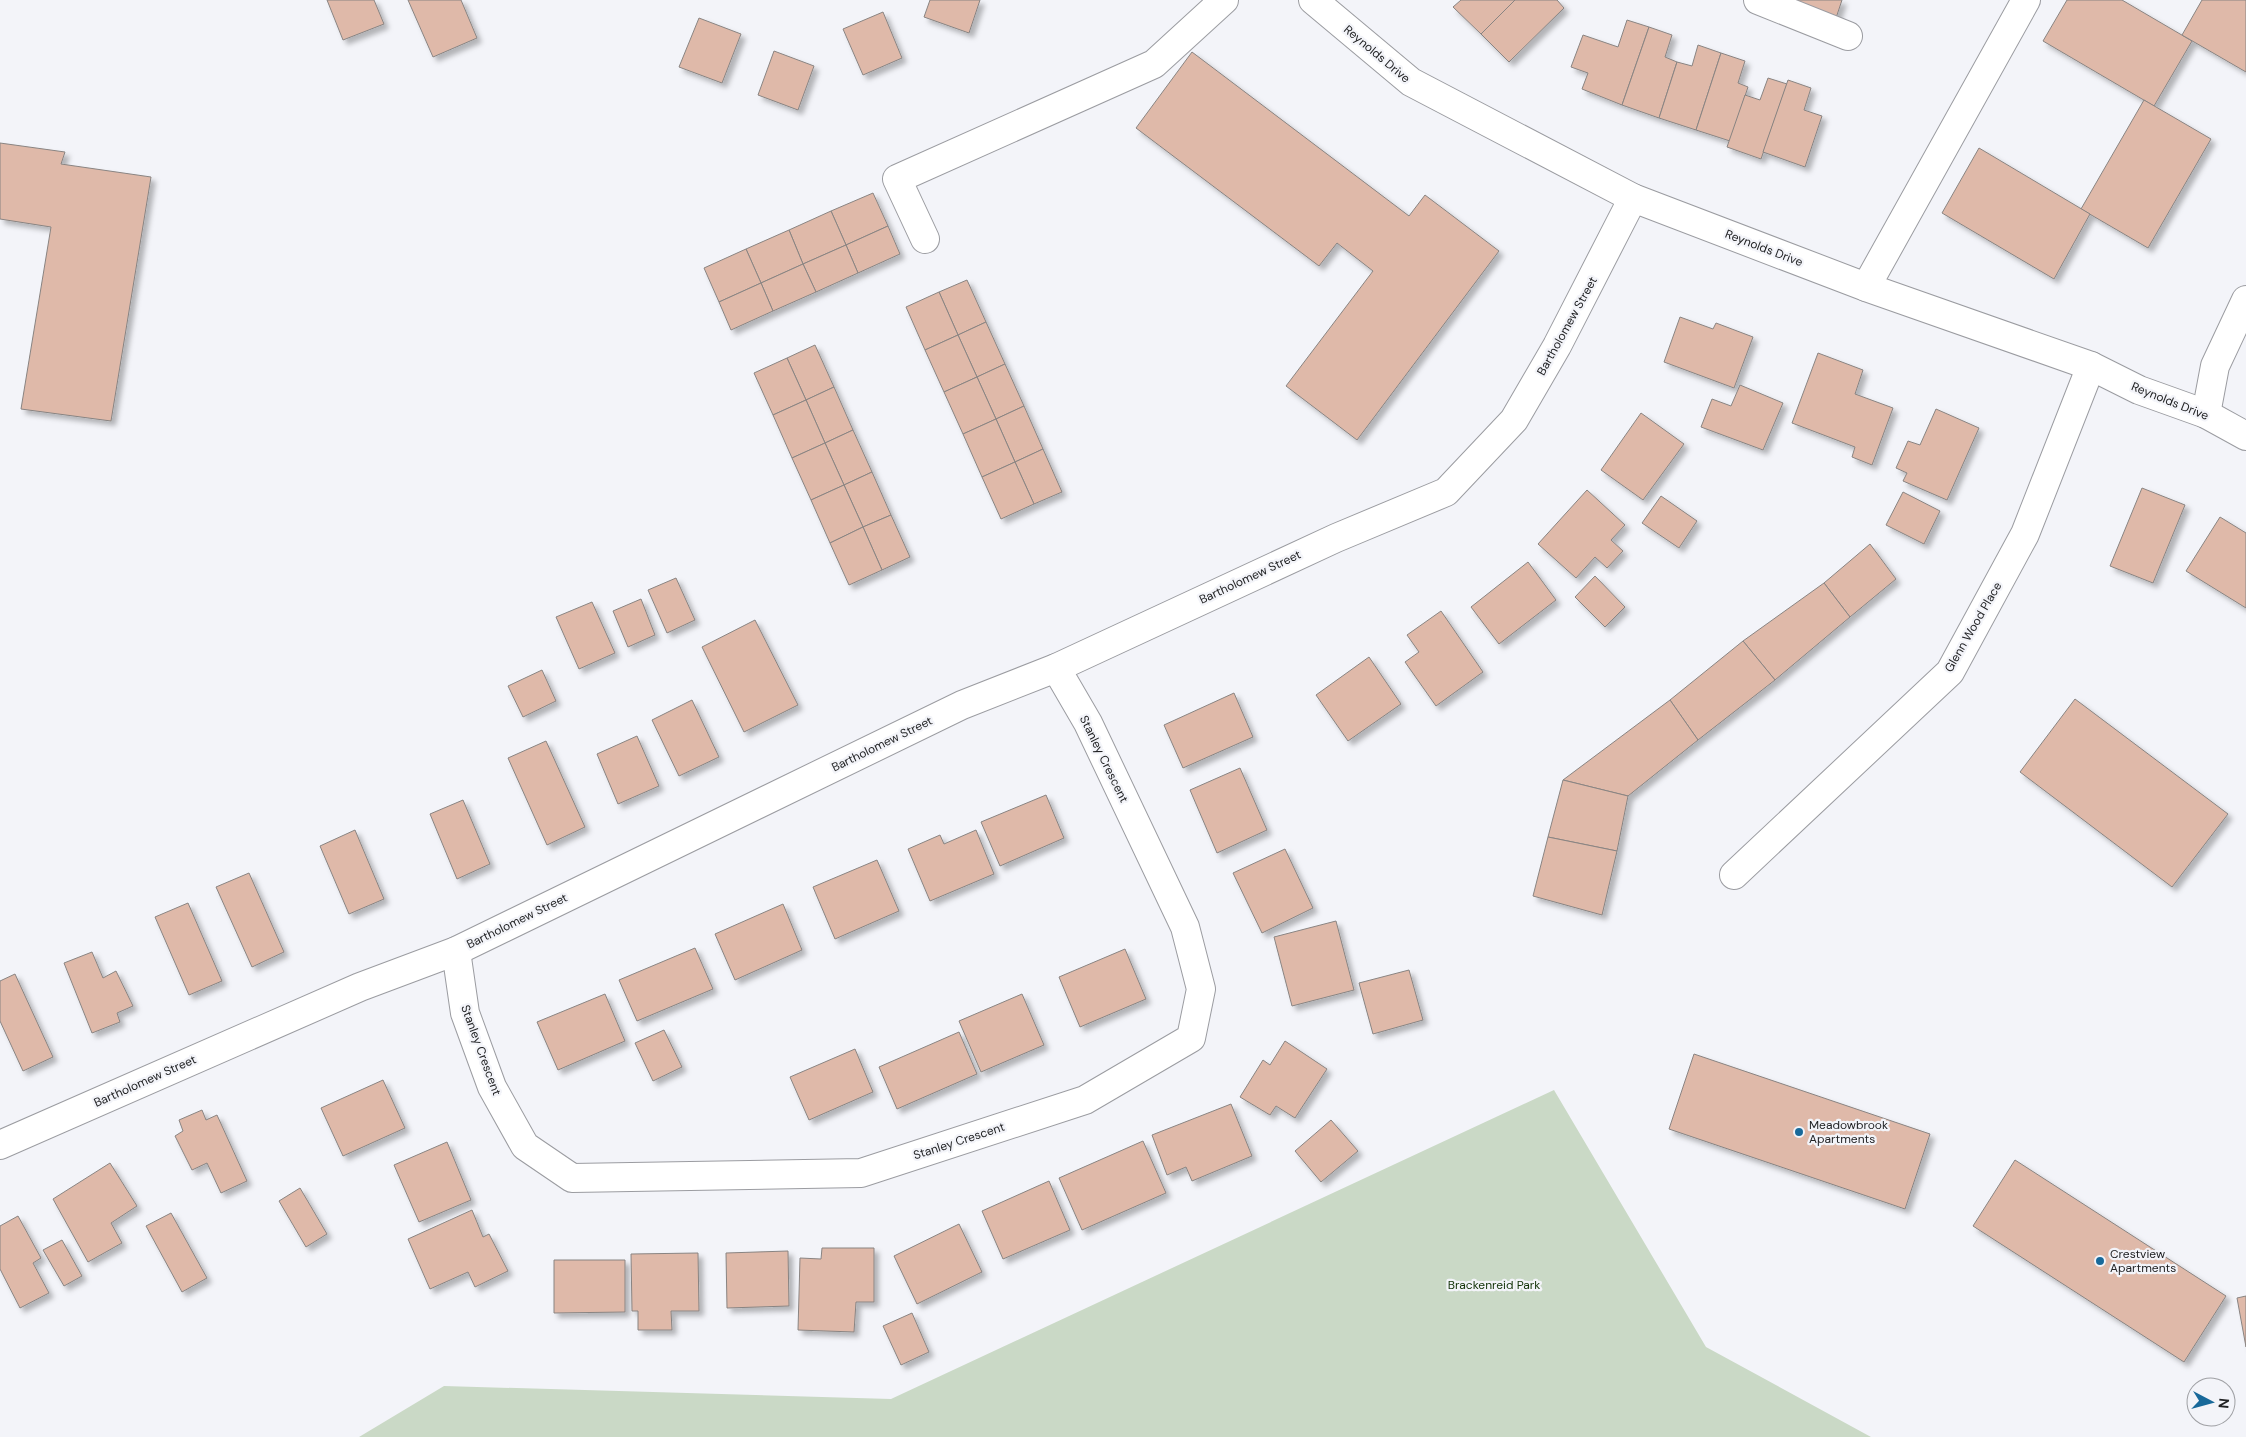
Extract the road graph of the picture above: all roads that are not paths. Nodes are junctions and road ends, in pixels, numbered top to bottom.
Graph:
1 (1224, 0) edge
2 (1312, 0) edge
3 (1758, 0) edge
4 (2026, 0) edge
5 (1848, 36) dead end
6 (1633, 198) junction
7 (925, 239) dead end
8 (1866, 287) junction
9 (2246, 300) edge
10 (2092, 366) junction
11 (2206, 414) junction
12 (2246, 436) edge
13 (1056, 668) junction
14 (1734, 875) dead end
15 (456, 951) junction
16 (0, 1145) edge

1 - 7 street
2 - 6 street, Reynolds Drive
3 - 5 street
4 - 8 street
6 - 8 street, Reynolds Drive
6 - 13 street, Bartholomew Street
8 - 10 street, Reynolds Drive
9 - 11 street
10 - 11 street, Reynolds Drive
10 - 14 street, Glenn Wood Place
11 - 12 street, Reynolds Drive
13 - 15 street, Bartholomew Street
13 - 15 street, Stanley Crescent
15 - 16 street, Bartholomew Street

